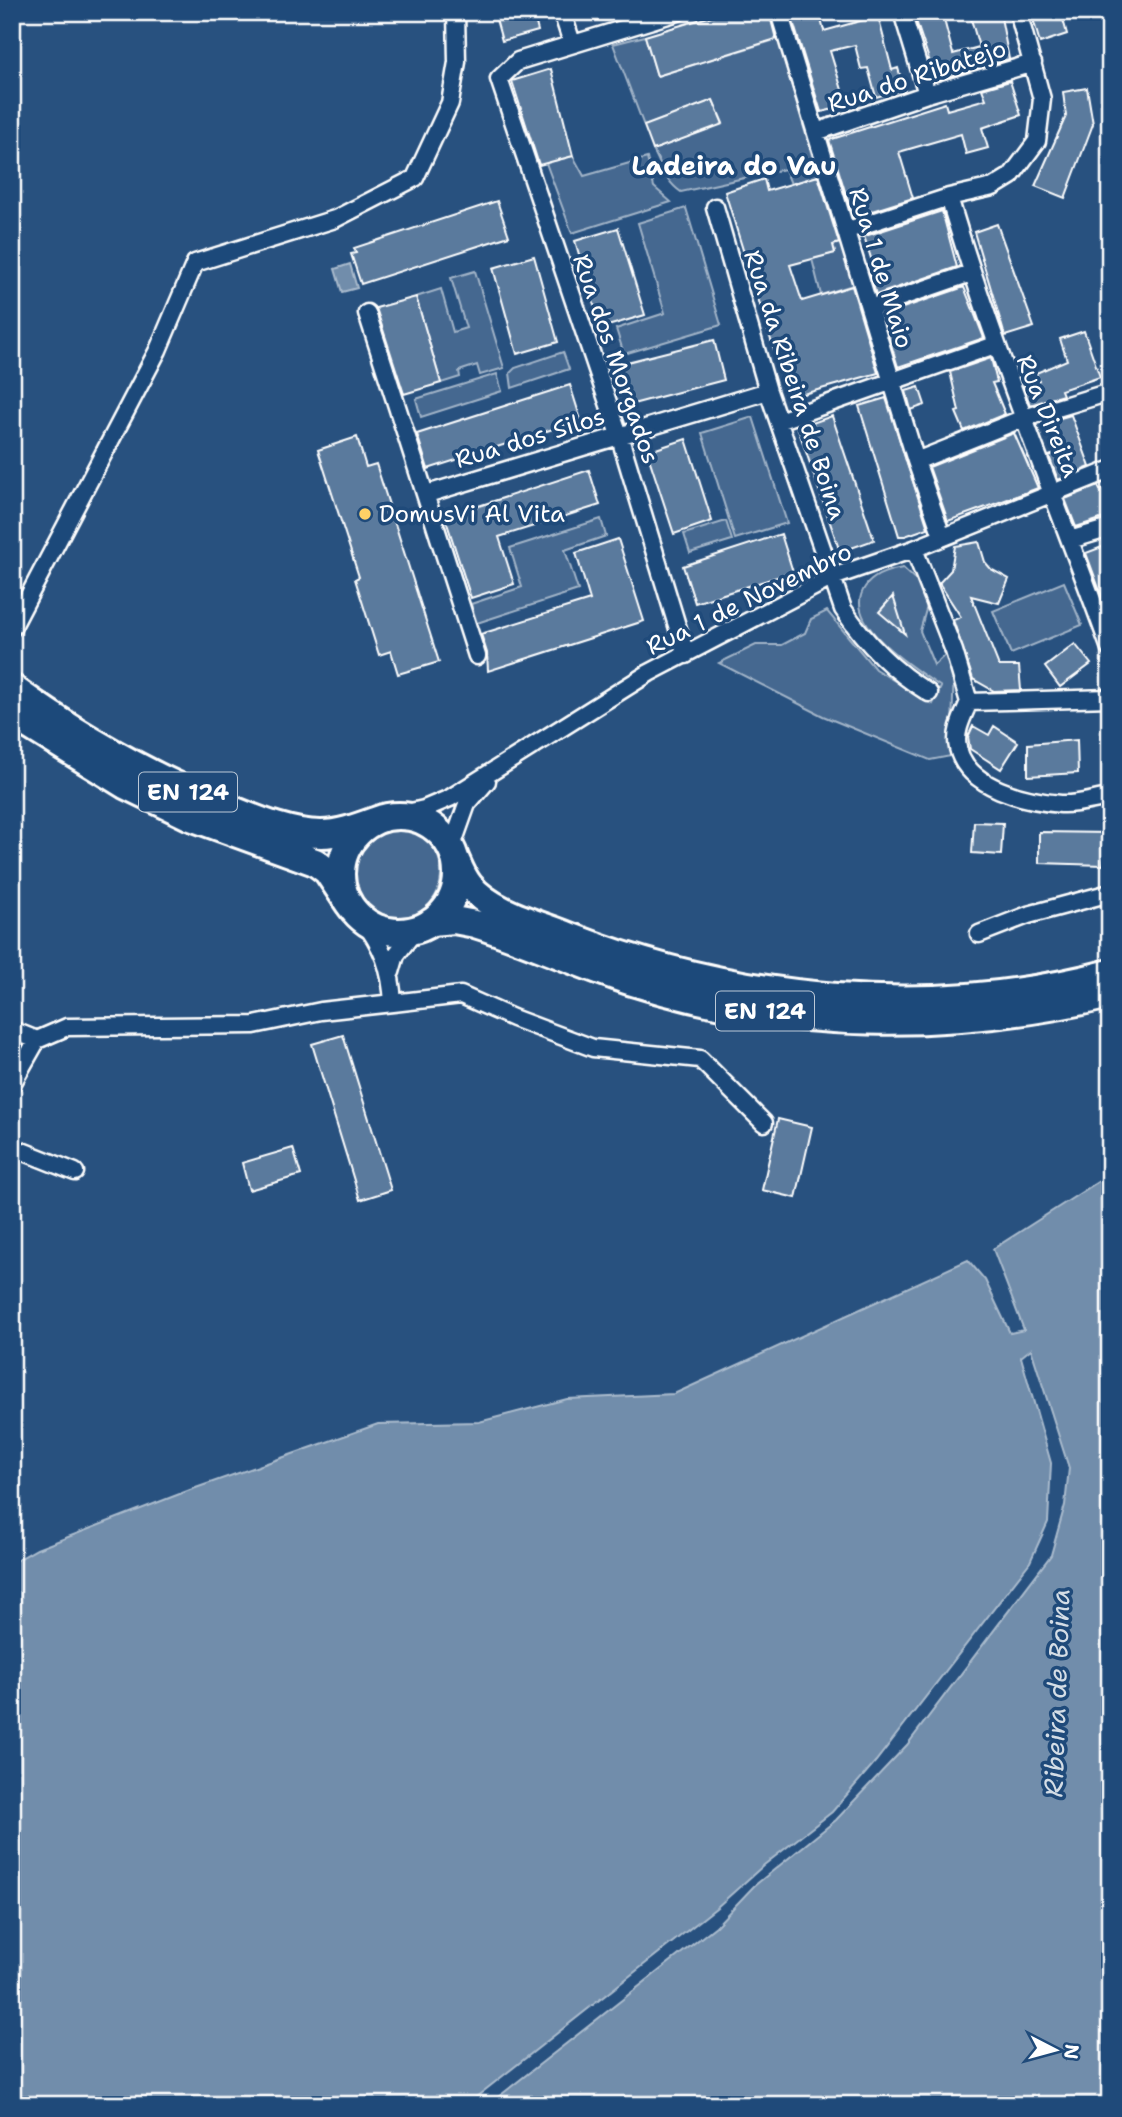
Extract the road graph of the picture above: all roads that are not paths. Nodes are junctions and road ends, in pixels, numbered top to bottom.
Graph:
1 (456, 12) edge
2 (562, 12) edge
3 (678, 12) edge
4 (779, 12) edge
5 (902, 12) edge
6 (1018, 12) edge
7 (572, 44) junction
8 (1033, 63) junction
9 (927, 94) junction
10 (816, 132) junction
11 (949, 197) junction
12 (715, 207) dead end
13 (848, 230) junction
14 (971, 273) junction
15 (870, 307) junction
16 (367, 313) dead end
17 (995, 345) junction
18 (892, 382) junction
19 (768, 391) junction
20 (1110, 392) edge
21 (1024, 418) junction
22 (779, 421) junction
23 (619, 435) junction
24 (916, 461) junction
25 (1110, 470) edge
26 (1054, 492) junction
27 (427, 494) junction
28 (1110, 527) edge
29 (942, 536) junction
30 (1070, 540) junction
31 (914, 549) junction
32 (834, 577) junction
33 (1104, 616) edge
34 (12, 628) edge
35 (1110, 649) edge
36 (686, 655) junction
37 (477, 656) dead end
38 (12, 688) edge
39 (929, 693) dead end
40 (1110, 698) edge
41 (970, 702) junction
42 (12, 715) edge
43 (494, 772) junction
44 (1110, 797) edge
45 (388, 817) junction
46 (453, 854) junction
47 (1110, 893) edge
48 (356, 911) junction
49 (424, 925) junction
50 (979, 934) dead end
51 (391, 972) junction
52 (1110, 972) edge
53 (1110, 995) edge
54 (393, 1003) junction
55 (12, 1030) edge
56 (37, 1040) junction
57 (12, 1084) edge
58 (764, 1123) dead end
59 (12, 1147) edge
60 (75, 1172) dead end

1 - 34 street
2 - 7 street
3 - 7 street
4 - 10 street, Rua 1 de Maio
5 - 9 street
6 - 8 street
7 - 23 street, Rua dos Morgados
8 - 9 street, Rua do Ribatejo
8 - 11 street
9 - 10 street, Rua do Ribatejo
10 - 13 street, Rua 1 de Maio
11 - 13 street
11 - 14 street, Rua Direita
12 - 19 street, Rua da Ribeira de Boina
13 - 15 street, Rua 1 de Maio
14 - 15 street
14 - 17 street, Rua Direita
15 - 18 street, Rua 1 de Maio
16 - 27 street
17 - 18 street
17 - 21 street, Rua Direita
18 - 22 street
18 - 24 street, Rua 1 de Maio
19 - 22 street, Rua da Ribeira de Boina
19 - 23 street, Rua dos Silos
20 - 21 street
21 - 24 street
21 - 26 street, Rua Direita
22 - 32 street, Rua da Ribeira de Boina
23 - 27 street, Rua dos Silos
23 - 36 street, Rua dos Morgados
24 - 29 street, Rua 1 de Maio
25 - 26 street, Rua 1 de Novembro
26 - 29 street, Rua 1 de Novembro
26 - 30 street, Rua Direita
27 - 37 street
28 - 30 street
29 - 31 street, Rua 1 de Novembro
30 - 33 street, Rua Direita
31 - 32 street, Rua 1 de Novembro
31 - 41 street
32 - 36 street, Rua 1 de Novembro
32 - 39 street, Rua da Ribeira de Boina
33 - 35 street, Rua Direita
36 - 43 street, Rua 1 de Novembro
38 - 45 main road, EN 124
40 - 41 street
41 - 44 street
42 - 48 main road, EN 124
43 - 45 street
43 - 46 street
45 - 46 main road, EN 124
45 - 48 main road
46 - 49 main road
46 - 52 main road, EN 124
47 - 50 street
48 - 49 main road, EN 124
48 - 51 street
49 - 51 street
49 - 53 main road, EN 124
51 - 54 street
54 - 56 street
54 - 58 street
55 - 56 street
56 - 57 street
59 - 60 street

